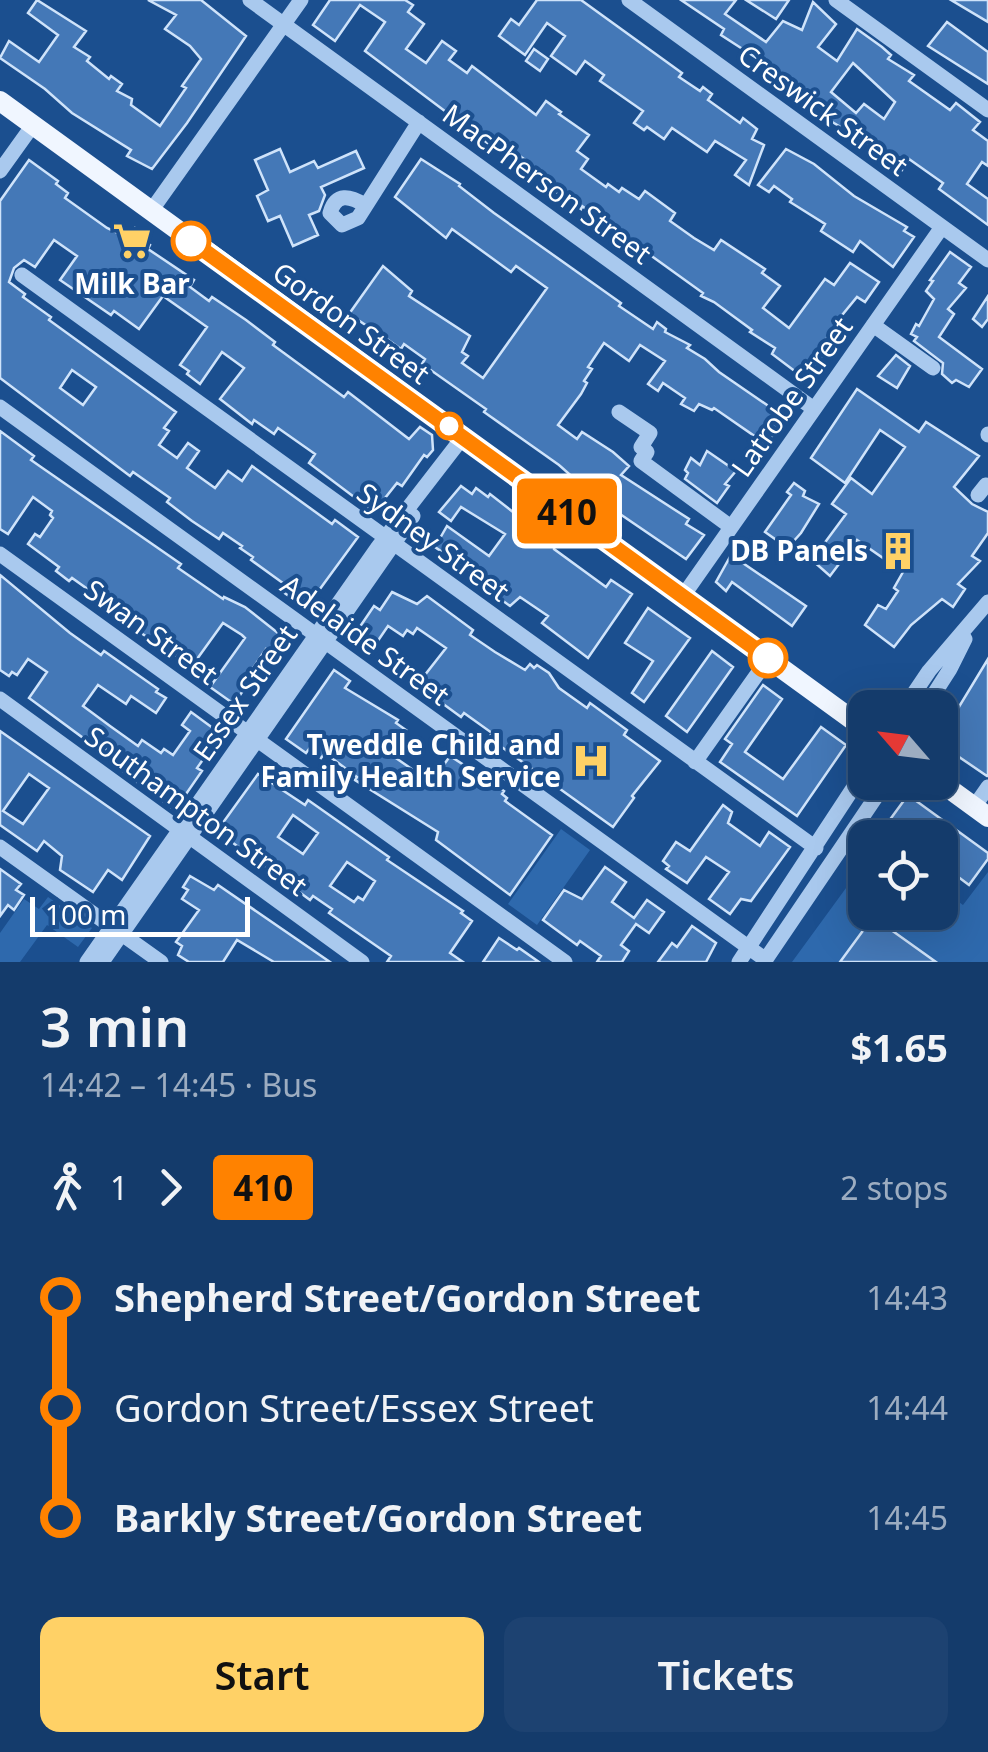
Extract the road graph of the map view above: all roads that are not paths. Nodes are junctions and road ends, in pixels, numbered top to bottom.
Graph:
1 (250, 0) edge
2 (301, 0) edge
3 (629, 0) edge
4 (836, 0) edge
5 (284, 24) junction
6 (0, 102) edge
7 (988, 110) edge
8 (419, 122) junction
9 (33, 125) junction
10 (0, 171) edge
11 (365, 205) dead end
12 (151, 212) junction
13 (942, 227) junction
14 (988, 260) edge
15 (22, 275) dead end
16 (874, 325) junction
17 (933, 368) dead end
18 (0, 408) edge
19 (814, 409) junction
20 (619, 412) dead end
21 (463, 436) junction
22 (731, 528) junction
23 (390, 542) junction
24 (0, 554) edge
25 (683, 596) junction
26 (988, 602) edge
27 (974, 622) junction
28 (322, 639) junction
29 (768, 658) junction
30 (916, 690) edge
31 (937, 690) edge
32 (0, 700) edge
33 (848, 717) edge
34 (253, 737) junction
35 (695, 762) junction
36 (988, 787) edge
37 (958, 795) edge
38 (848, 797) edge
39 (874, 800) edge
40 (981, 812) edge
41 (185, 834) junction
42 (0, 847) edge
43 (816, 848) junction
44 (116, 930) junction
45 (749, 948) junction
46 (765, 961) edge
47 (86, 962) edge
48 (102, 962) edge
49 (160, 962) edge
50 (362, 962) edge
51 (565, 962) edge
52 (739, 962) edge

1 - 5 street, MacPherson Street
2 - 5 street
3 - 13 street, Creswick Street
4 - 7 street
5 - 8 street, MacPherson Street
5 - 12 street
6 - 9 main road, Gordon Street
8 - 11 street
8 - 19 street, MacPherson Street
9 - 10 street
9 - 12 main road, Gordon Street
12 - 21 main road, Gordon Street
13 - 14 street, Creswick Street
13 - 16 street, Latrobe Street
15 - 23 street, Sydney Street
16 - 17 street
16 - 19 street, Latrobe Street
18 - 28 street, Adelaide Street
19 - 22 street, Latrobe Street
20 - 22 street
21 - 23 street, Essex Street
21 - 25 main road, Gordon Street
22 - 25 street, Latrobe Street
23 - 28 street, Essex Street
23 - 35 street, Sydney Street
24 - 34 street, Swan Street
25 - 29 main road, Gordon Street
26 - 27 street
27 - 30 street
27 - 31 street
28 - 34 street, Essex Street
28 - 45 street, Adelaide Street
29 - 33 main road, Gordon Street
29 - 35 street
32 - 41 street, Southampton Street
34 - 41 street, Essex Street
34 - 51 street, Swan Street
35 - 43 street, Sydney Street
36 - 40 street
37 - 40 main road
38 - 43 street
39 - 46 street
41 - 44 street, Essex Street
41 - 50 street, Southampton Street
42 - 44 street
43 - 45 street
44 - 47 street, Essex Street
44 - 48 street, Essex Street
44 - 49 street
45 - 46 street, Adelaide Street
45 - 52 street

